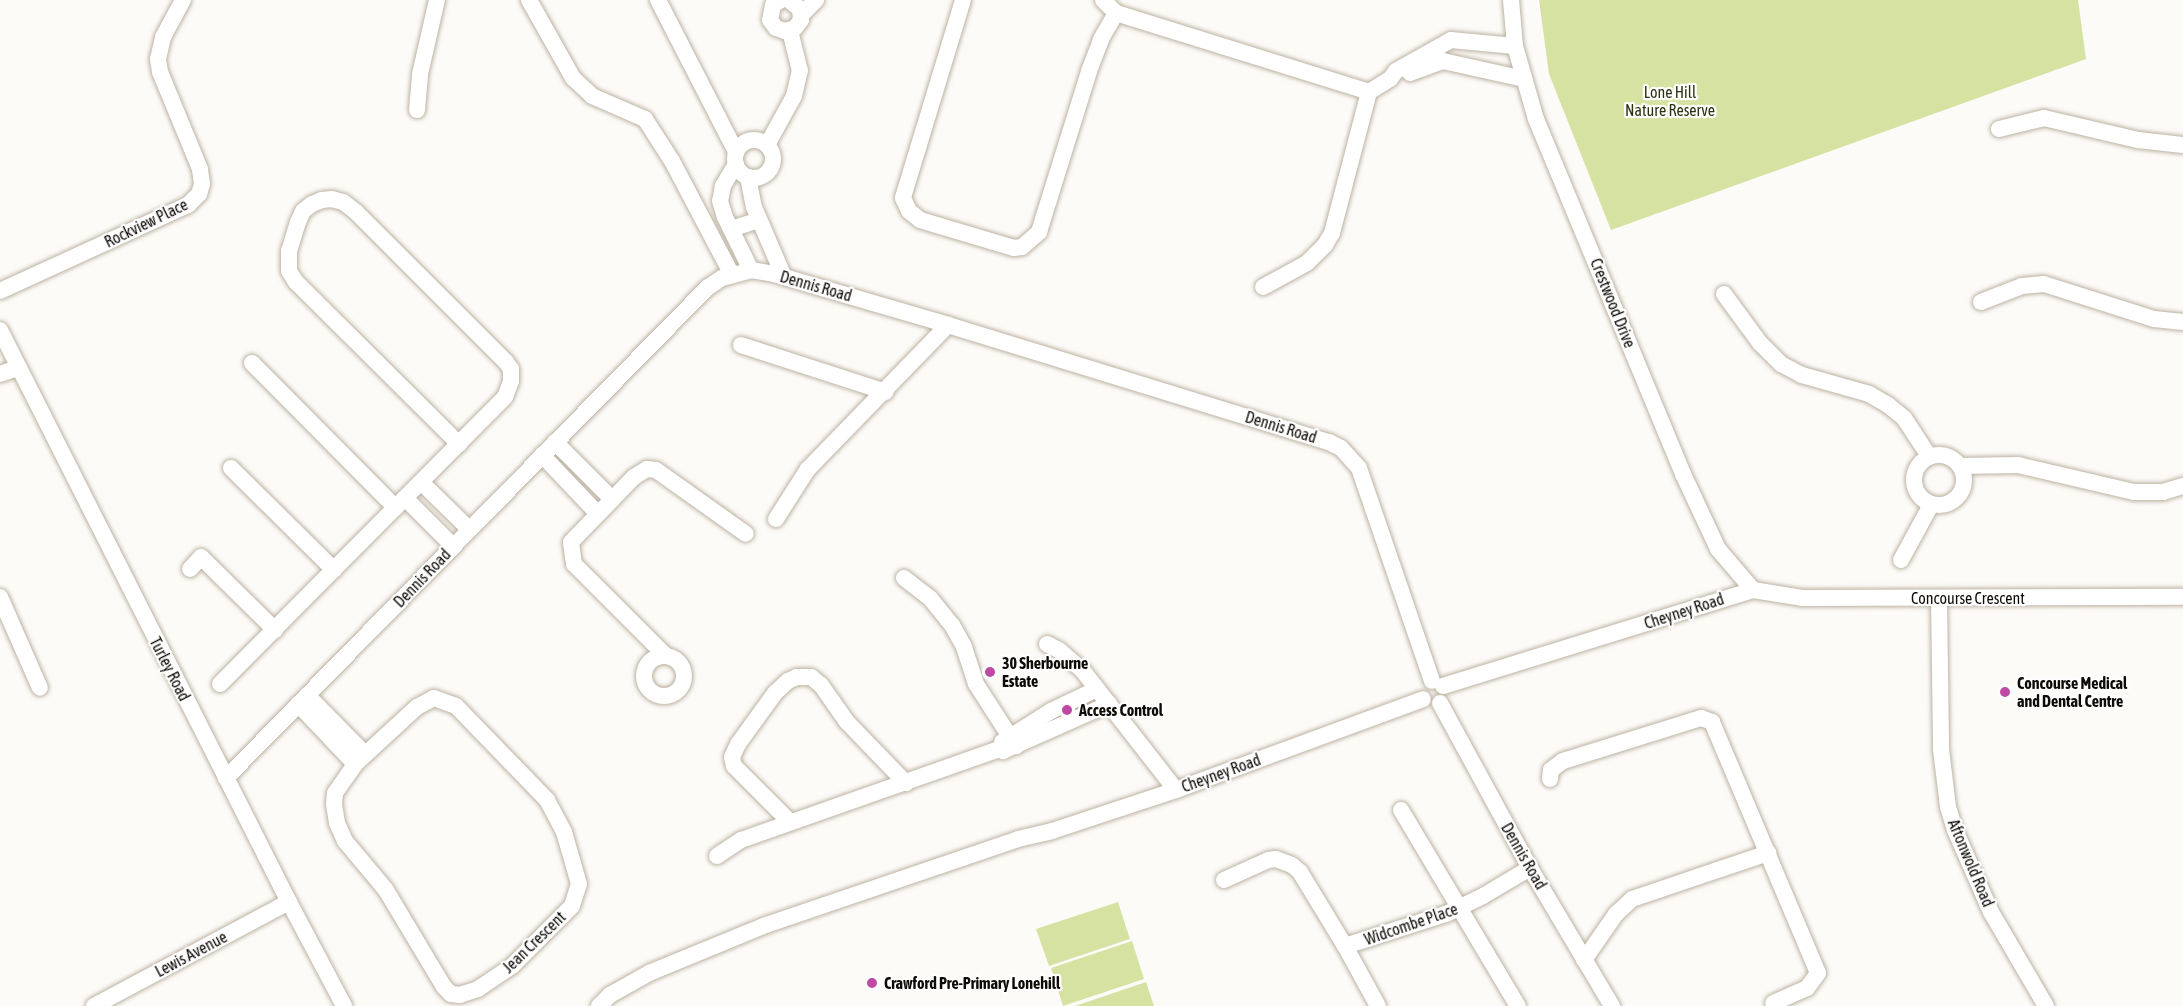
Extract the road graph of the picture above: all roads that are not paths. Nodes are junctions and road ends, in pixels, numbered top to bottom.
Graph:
1 (183, 0) edge
2 (437, 0) edge
3 (529, 0) edge
4 (658, 0) edge
5 (789, 0) edge
6 (816, 0) edge
7 (963, 0) edge
8 (1103, 0) edge
9 (1511, 0) edge
10 (773, 3) edge
11 (1116, 13) junction
12 (802, 14) junction
13 (790, 31) junction
14 (1515, 46) junction
15 (1390, 79) junction
16 (1524, 80) junction
17 (1369, 92) junction
18 (417, 111) dead end
19 (1999, 129) dead end
20 (767, 145) junction
21 (2183, 145) edge
22 (736, 158) junction
23 (748, 177) junction
24 (759, 220) junction
25 (731, 229) junction
26 (751, 270) junction
27 (732, 275) junction
28 (784, 277) junction
29 (1263, 287) dead end
30 (0, 291) edge
31 (1724, 294) dead end
32 (1981, 302) dead end
33 (2183, 322) edge
34 (948, 325) junction
35 (0, 330) edge
36 (741, 345) dead end
37 (252, 363) dead end
38 (17, 368) junction
39 (0, 374) edge
40 (886, 392) junction
41 (555, 442) junction
42 (459, 444) junction
43 (542, 456) junction
44 (1929, 456) junction
45 (1960, 466) junction
46 (231, 468) dead end
47 (421, 482) junction
48 (2183, 486) edge
49 (612, 499) junction
50 (400, 503) junction
51 (1931, 505) junction
52 (597, 513) junction
53 (776, 519) dead end
54 (469, 529) junction
55 (746, 534) dead end
56 (453, 546) junction
57 (1901, 560) dead end
58 (190, 569) dead end
59 (334, 570) junction
60 (904, 578) dead end
61 (1753, 590) junction
62 (0, 597) edge
63 (2183, 597) edge
64 (1939, 599) junction
65 (274, 630) junction
66 (1047, 644) dead end
67 (666, 656) dead end
68 (220, 684) dead end
69 (1438, 684) junction
70 (40, 688) dead end
71 (1097, 689) junction
72 (1423, 699) junction
73 (302, 700) junction
74 (1440, 703) junction
75 (1109, 704) junction
76 (1009, 743) junction
77 (360, 759) junction
78 (226, 778) junction
79 (1550, 779) dead end
80 (906, 783) junction
81 (1176, 790) junction
82 (1401, 810) dead end
83 (790, 822) junction
84 (1768, 853) junction
85 (717, 856) dead end
86 (1530, 868) junction
87 (1224, 880) dead end
88 (288, 902) junction
89 (1460, 908) junction
90 (1345, 946) junction
91 (1584, 960) junction
92 (1773, 1003) dead end
93 (94, 1006) edge
94 (344, 1006) edge
95 (599, 1006) edge
96 (1378, 1006) edge
97 (1518, 1006) edge
98 (1612, 1006) edge
99 (2046, 1006) edge

1 - 30 street, Rockview Place
2 - 18 street
3 - 27 street
4 - 22 street
5 - 12 street
6 - 12 street
7 - 11 street
8 - 11 street
9 - 14 street, Crestwood Drive
10 - 13 street
11 - 17 street
12 - 13 street
13 - 20 street
14 - 15 street
14 - 16 street, Crestwood Drive
15 - 16 street
15 - 17 street
16 - 61 street, Crestwood Drive
17 - 29 street
19 - 21 street
20 - 22 street
20 - 23 street
22 - 23 street
22 - 25 street
23 - 24 street
24 - 25 street
24 - 28 street
25 - 26 street
26 - 27 street, Dennis Road
26 - 28 street, Dennis Road
27 - 41 street, Dennis Road
28 - 34 street, Dennis Road
31 - 44 street
32 - 33 street
34 - 40 street
34 - 69 street, Dennis Road
35 - 38 street, Turley Road
36 - 40 street
37 - 50 street
38 - 39 street
38 - 78 street, Turley Road
40 - 53 street
41 - 43 street, Dennis Road
41 - 49 street
42 - 42 street
42 - 47 street
43 - 52 street
43 - 54 street, Dennis Road
44 - 45 street
44 - 51 street
45 - 48 street
45 - 51 street
46 - 59 street
47 - 50 street
47 - 54 street
49 - 52 street
49 - 55 street
50 - 56 street
50 - 59 street
51 - 57 street
52 - 67 street
54 - 56 street, Dennis Road
56 - 73 street, Dennis Road
58 - 65 street
59 - 65 street
60 - 76 street
61 - 64 street, Concourse Crescent
61 - 69 street, Cheyney Road
62 - 70 street
63 - 64 street, Concourse Crescent
64 - 99 street, Aftonwold Road
65 - 68 street
66 - 71 street
69 - 72 street
69 - 74 street
71 - 75 street
71 - 76 street
72 - 74 street
72 - 81 street, Cheyney Road
73 - 77 street
73 - 78 street, Dennis Road
74 - 86 street, Dennis Road
75 - 76 street
75 - 81 street
76 - 80 street
77 - 77 street, Jean Crescent
78 - 88 street, Turley Road
79 - 84 street
80 - 83 street
80 - 83 street
81 - 95 street, Cheyney Road
82 - 89 street
83 - 85 street
84 - 91 street
84 - 92 street
86 - 89 street, Widcombe Place
86 - 91 street, Dennis Road
87 - 90 street, Widcombe Place
88 - 93 street, Lewis Avenue
88 - 94 street, Turley Road
89 - 90 street, Widcombe Place
89 - 97 street
90 - 96 street
91 - 98 street, Dennis Road

